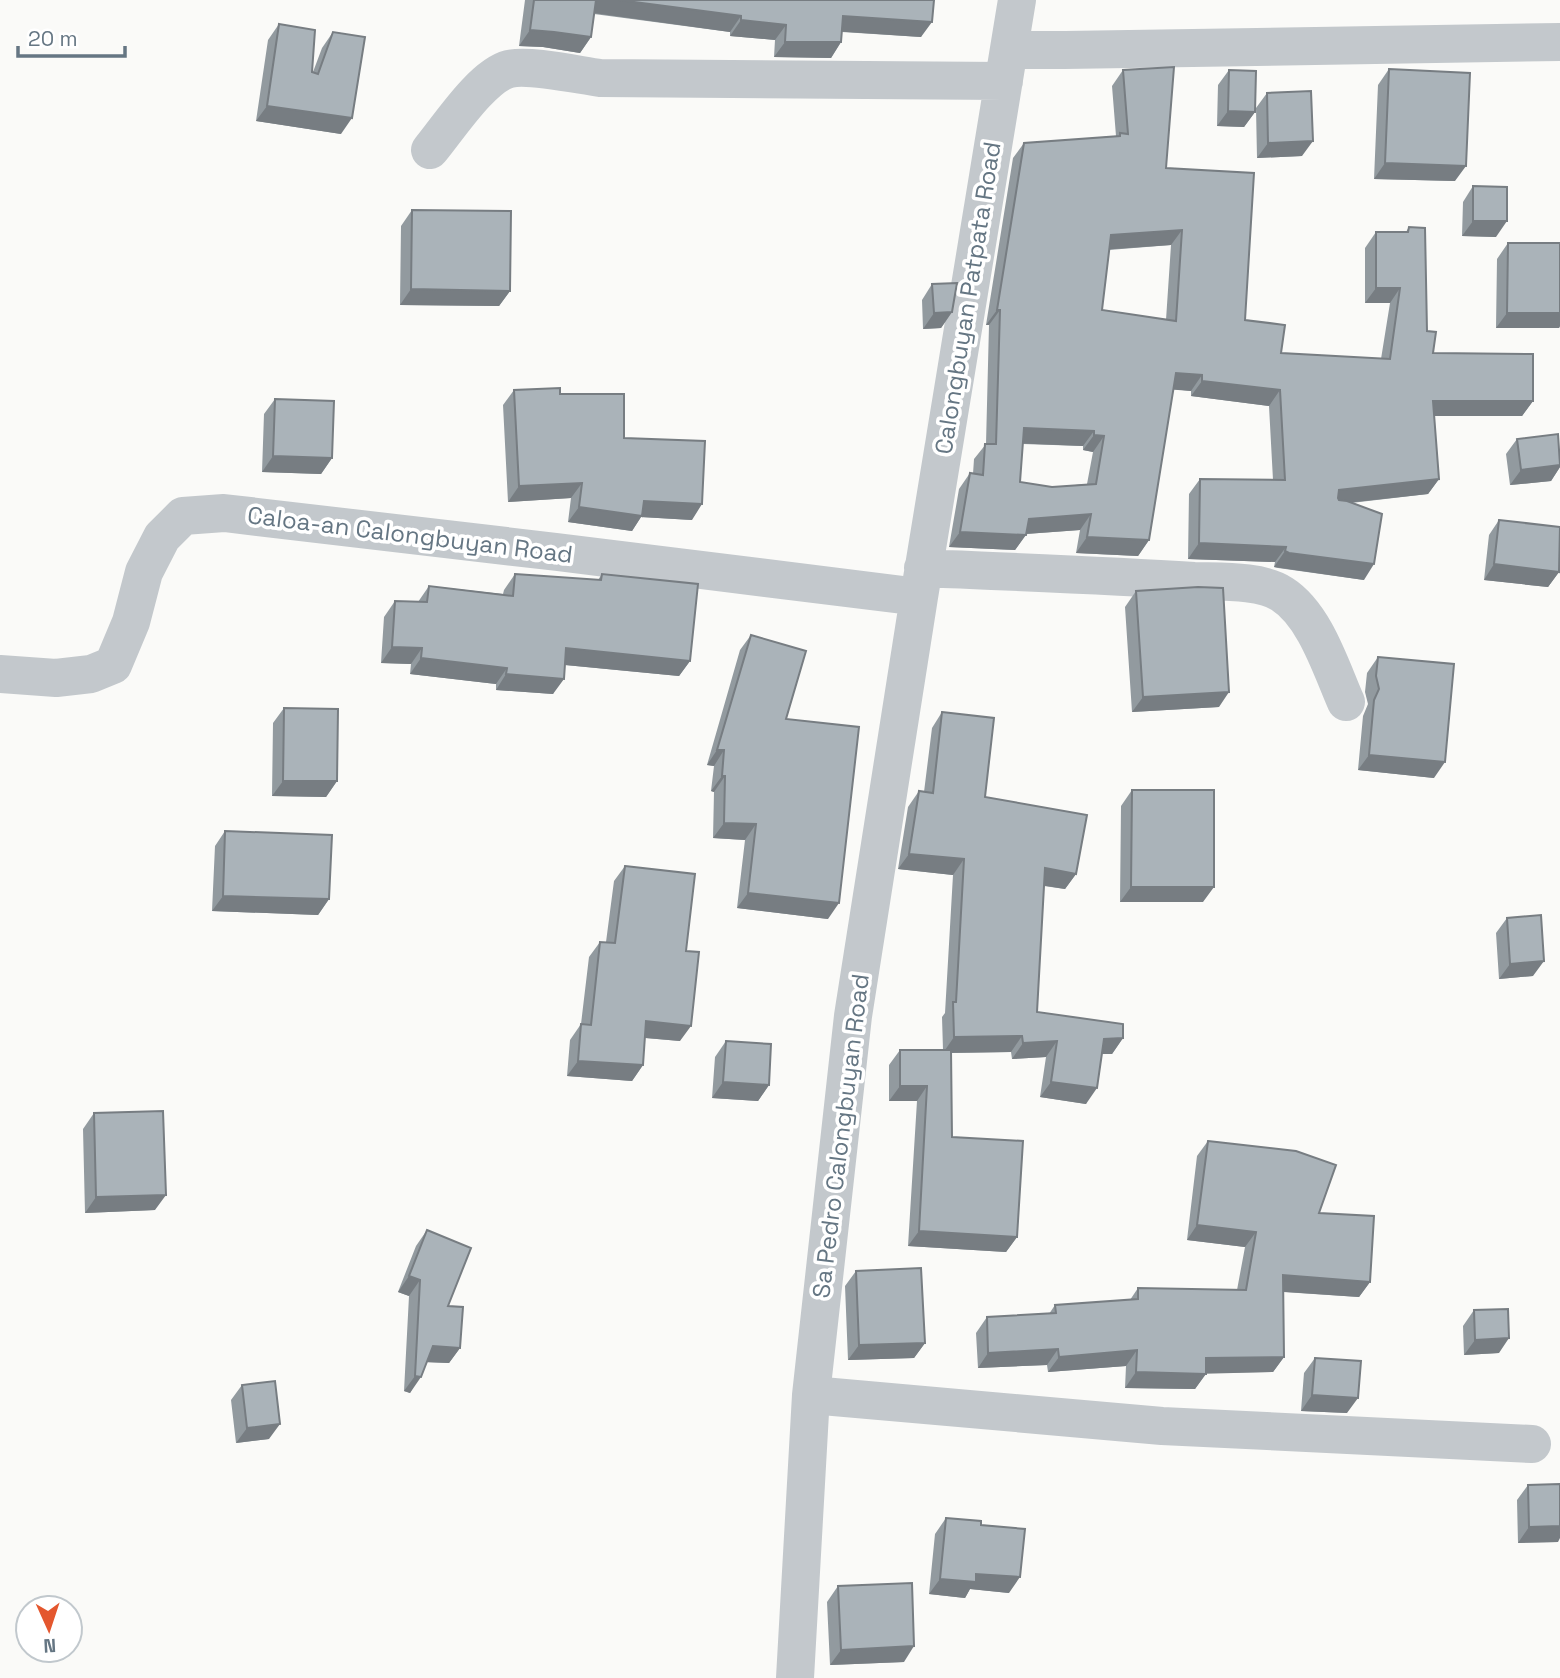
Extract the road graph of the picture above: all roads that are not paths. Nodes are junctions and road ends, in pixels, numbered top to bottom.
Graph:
1 (1017, 0) edge
2 (1560, 41) edge
3 (1007, 66) junction
4 (430, 150) dead end
5 (921, 582) junction
6 (0, 674) edge
7 (1346, 702) dead end
8 (811, 1395) junction
9 (1532, 1444) dead end
10 (794, 1678) edge

1 - 3 street, Calongbuyan Patpata Road
2 - 3 street
3 - 4 street
3 - 5 street, Calongbuyan Patpata Road
5 - 6 street, Caloa-an Calongbuyan Road
5 - 7 street
5 - 8 street, Sa Pedro Calongbuyan Road
8 - 9 street
8 - 10 street, Sa Pedro Calongbuyan Road

